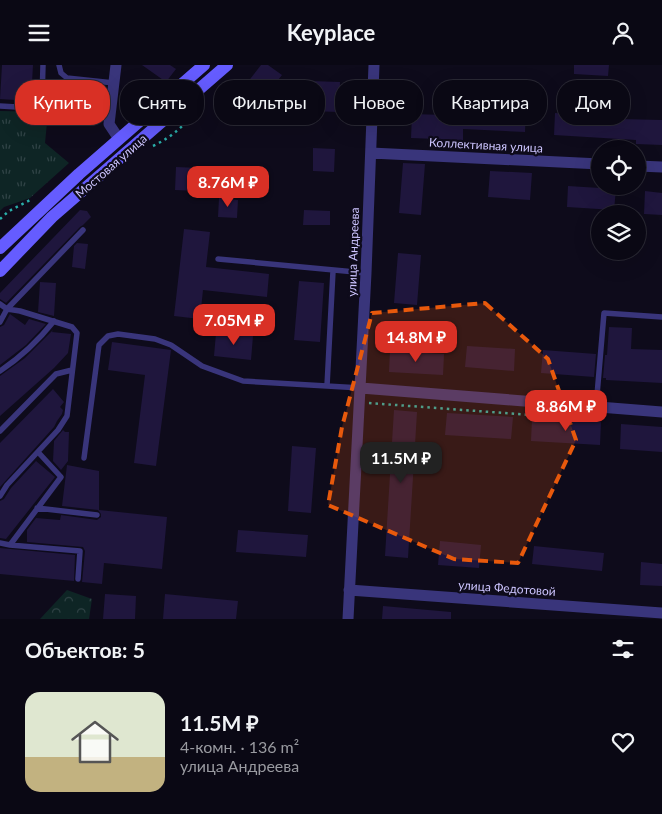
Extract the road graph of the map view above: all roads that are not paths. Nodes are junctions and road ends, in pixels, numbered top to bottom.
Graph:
1 (43, 65) edge
2 (59, 65) edge
3 (116, 65) edge
4 (204, 65) edge
5 (227, 65) edge
6 (374, 65) edge
7 (114, 83) junction
8 (0, 106) edge
9 (119, 139) junction
10 (371, 153) junction
11 (591, 164) edge
12 (646, 166) edge
13 (662, 167) edge
14 (83, 230) dead end
15 (0, 248) edge
16 (218, 259) dead end
17 (0, 271) edge
18 (333, 271) junction
19 (366, 273) junction
20 (0, 304) edge
21 (7, 309) junction
22 (662, 317) edge
23 (54, 321) junction
24 (0, 322) edge
25 (72, 369) junction
26 (0, 371) edge
27 (327, 385) junction
28 (361, 388) junction
29 (596, 407) junction
30 (662, 412) edge
31 (0, 431) edge
32 (38, 452) junction
33 (84, 458) dead end
34 (0, 496) edge
35 (37, 508) junction
36 (97, 515) dead end
37 (0, 543) edge
38 (10, 545) junction
39 (78, 579) dead end
40 (349, 590) junction
41 (662, 613) edge
42 (348, 619) edge

1 - 8 lane
2 - 7 lane
3 - 7 street
4 - 9 main road, Мостовая улица
5 - 17 main road, Мостовая улица
6 - 10 street, улица Андреева
7 - 9 street
9 - 15 main road, Мостовая улица
10 - 11 street, Коллективная улица
10 - 19 street, улица Андреева
12 - 13 street
14 - 21 lane
16 - 18 lane
18 - 19 lane
18 - 27 lane
19 - 28 street, улица Андреева
20 - 21 lane
21 - 23 lane
21 - 24 lane
22 - 29 lane
23 - 25 lane
23 - 26 lane
25 - 31 lane
25 - 32 lane
27 - 28 lane
27 - 33 lane
28 - 29 street
28 - 40 street, улица Андреева
29 - 30 street
32 - 34 lane
32 - 35 lane
35 - 36 lane
35 - 38 lane
37 - 38 lane
38 - 39 lane
40 - 41 street, улица Федотовой
40 - 42 street, улица Андреева

